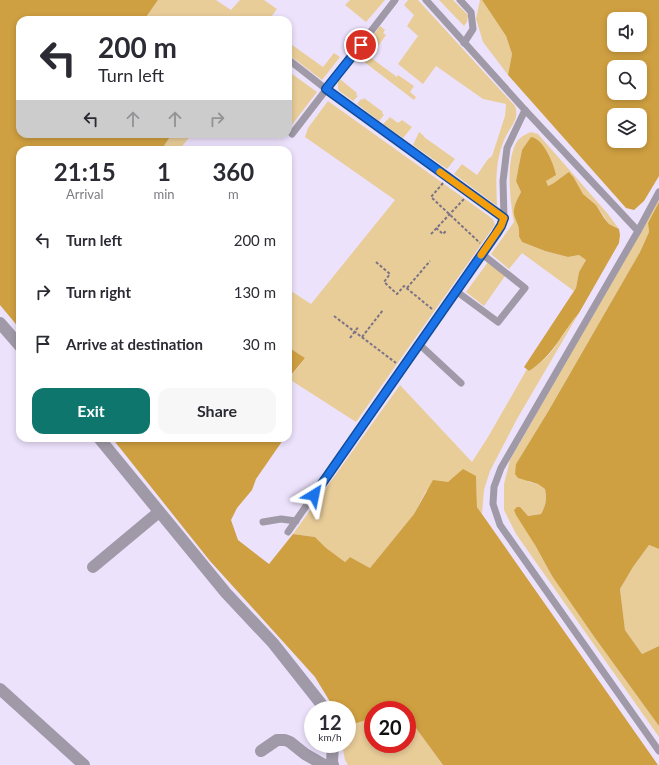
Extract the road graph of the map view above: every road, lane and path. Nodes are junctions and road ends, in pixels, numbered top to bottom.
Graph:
1 (395, 0) edge
2 (426, 0) edge
3 (460, 0) edge
4 (464, 42) junction
5 (292, 62) edge
6 (326, 89) junction
7 (525, 110) junction
8 (292, 134) dead end
9 (448, 178) junction
10 (659, 192) edge
11 (469, 193) junction
12 (449, 214) junction
13 (504, 218) junction
14 (436, 228) junction
15 (447, 230) dead end
16 (638, 231) junction
17 (431, 234) dead end
18 (484, 251) junction
19 (430, 261) dead end
20 (376, 262) dead end
21 (407, 288) junction
22 (456, 291) junction
23 (383, 310) dead end
24 (439, 314) junction
25 (334, 316) dead end
26 (0, 323) edge
27 (358, 326) dead end
28 (354, 332) junction
29 (362, 337) junction
30 (350, 338) dead end
31 (16, 341) edge
32 (419, 344) junction
33 (402, 368) junction
34 (461, 383) dead end
35 (102, 442) edge
36 (159, 512) junction
37 (296, 520) junction
38 (263, 522) dead end
39 (288, 532) dead end
40 (93, 566) dead end
41 (0, 689) edge
42 (319, 701) edge
43 (261, 751) dead end
44 (659, 751) edge
45 (332, 753) edge
46 (84, 765) edge
47 (324, 765) edge
48 (333, 765) edge

1 - 6 lane
2 - 4 lane
3 - 4 lane
4 - 7 lane
5 - 6 lane
6 - 8 lane
6 - 9 lane
7 - 13 lane
7 - 16 lane
9 - 11 lane
9 - 12 path
10 - 16 lane
11 - 12 path
11 - 13 lane
12 - 14 path
12 - 18 path
13 - 18 lane
14 - 15 path
14 - 17 path
16 - 44 lane
18 - 22 lane
18 - 22 lane
19 - 21 path
20 - 21 path
21 - 24 path
22 - 24 lane
23 - 29 path
24 - 32 lane
25 - 28 path
26 - 31 street
27 - 28 path
28 - 29 path
28 - 30 path
29 - 33 path
32 - 33 lane
32 - 34 lane
33 - 37 lane
35 - 36 street
36 - 40 street
36 - 42 street
37 - 38 lane
37 - 39 lane
41 - 46 street
43 - 47 street
45 - 48 street

